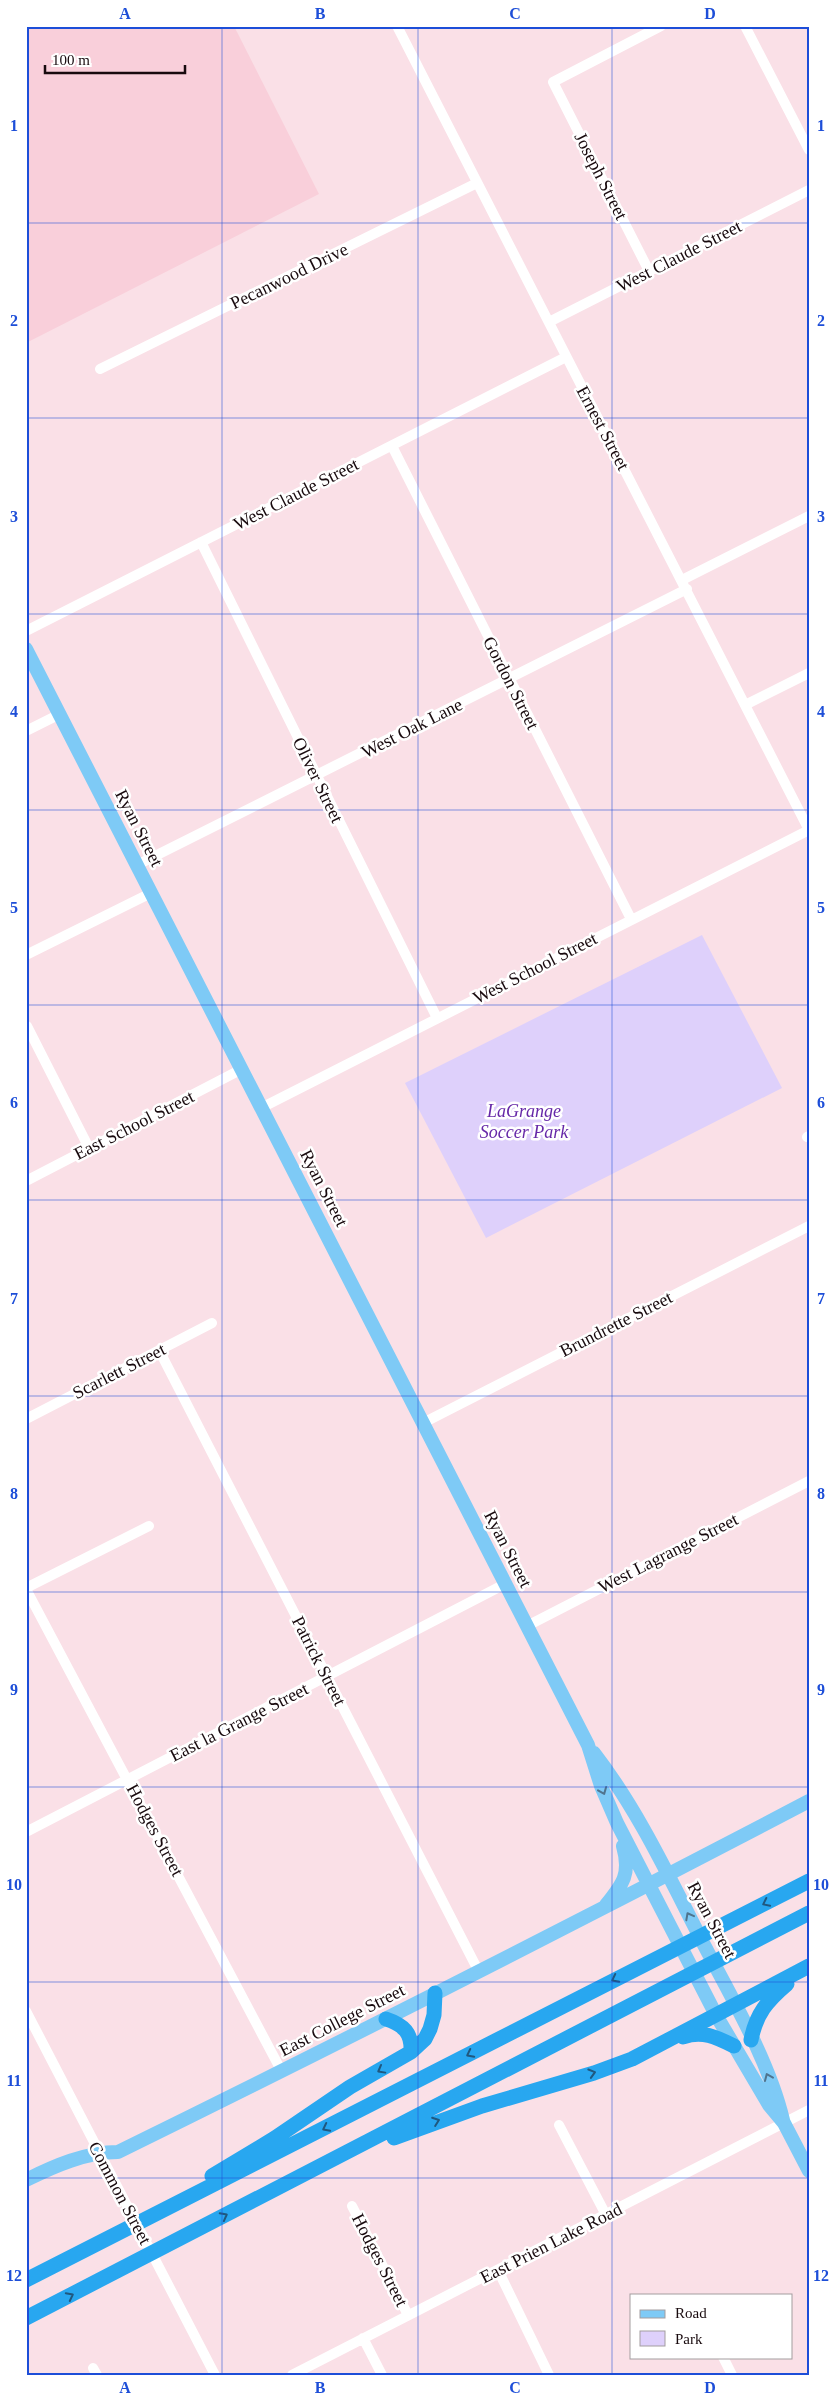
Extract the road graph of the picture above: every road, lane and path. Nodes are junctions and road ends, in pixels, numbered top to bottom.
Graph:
1 (397, 26) edge
2 (661, 26) edge
3 (745, 26) edge
4 (809, 150) edge
5 (478, 183) junction
6 (809, 190) edge
7 (649, 271) junction
8 (549, 322) junction
9 (566, 357) junction
10 (100, 369) dead end
11 (392, 446) junction
12 (809, 516) edge
13 (202, 542) junction
14 (684, 585) junction
15 (26, 631) edge
16 (26, 649) edge
17 (809, 673) edge
18 (509, 679) junction
19 (745, 705) junction
20 (60, 714) junction
21 (26, 731) edge
22 (316, 777) junction
23 (809, 830) edge
24 (137, 865) junction
25 (151, 893) junction
26 (631, 919) junction
27 (26, 955) edge
28 (437, 1018) junction
29 (27, 1026) edge
30 (242, 1069) junction
31 (261, 1108) junction
32 (90, 1148) junction
33 (26, 1181) edge
34 (809, 1226) edge
35 (212, 1323) dead end
36 (159, 1350) junction
37 (26, 1420) edge
38 (423, 1423) junction
39 (809, 1481) edge
40 (149, 1526) dead end
41 (505, 1584) junction
42 (26, 1589) edge
43 (527, 1626) junction
44 (327, 1676) junction
45 (588, 1745) junction
46 (128, 1779) junction
47 (809, 1801) edge
48 (617, 1823) junction
49 (26, 1832) edge
50 (668, 1875) junction
51 (809, 1881) edge
52 (649, 1885) junction
53 (602, 1910) junction
54 (809, 1913) edge
55 (809, 1966) edge
56 (479, 1972) junction
57 (436, 1993) junction
58 (735, 2004) junction
59 (26, 2011) edge
60 (716, 2015) junction
61 (386, 2019) junction
62 (751, 2040) junction
63 (734, 2046) junction
64 (658, 2047) junction
65 (411, 2052) junction
66 (282, 2072) junction
67 (809, 2110) edge
68 (784, 2123) junction
69 (559, 2125) dead end
70 (99, 2152) junction
71 (310, 2171) junction
72 (809, 2171) edge
73 (26, 2180) edge
74 (352, 2206) dead end
75 (169, 2208) junction
76 (606, 2215) junction
77 (498, 2270) junction
78 (26, 2280) edge
79 (408, 2315) junction
80 (26, 2318) edge
81 (363, 2338) junction
82 (723, 2358) edge
83 (216, 2375) edge
84 (292, 2375) edge
85 (382, 2375) edge
86 (549, 2375) edge
87 (732, 2375) edge

1 - 5 street, Ernest Street
2 - 7 street, Joseph Street
3 - 4 street
5 - 8 street, Ernest Street
5 - 10 street, Pecanwood Drive
6 - 7 street, West Claude Street
7 - 8 street, West Claude Street
8 - 9 street, Ernest Street
9 - 11 street, West Claude Street
9 - 14 street, Ernest Street
11 - 13 street, West Claude Street
11 - 18 street, Gordon Street
12 - 14 street, West Oak Lane
13 - 15 street, West Claude Street
13 - 22 street, Oliver Street
14 - 18 street, West Oak Lane
14 - 19 street, Ernest Street
16 - 20 main road, Ryan Street
17 - 19 street
18 - 22 street, West Oak Lane
18 - 26 street, Gordon Street
19 - 23 street, Ernest Street
20 - 21 street
20 - 24 main road, Ryan Street
22 - 24 street, West Oak Lane
22 - 28 street, Oliver Street
23 - 26 street, West School Street
24 - 25 main road, Ryan Street
25 - 27 street
25 - 30 main road, Ryan Street
26 - 28 street, West School Street
28 - 31 street, West School Street
29 - 32 street
30 - 31 main road, Ryan Street
30 - 32 street, East School Street
31 - 38 main road, Ryan Street
32 - 33 street, East School Street
34 - 38 street, Brundrette Street
35 - 36 street, Scarlett Street
36 - 37 street, Scarlett Street
36 - 44 street, Patrick Street
38 - 41 main road, Ryan Street
39 - 43 street, West Lagrange Street
40 - 42 street
41 - 43 main road, Ryan Street
41 - 44 street, East la Grange Street
42 - 46 street, Hodges Street
43 - 45 main road, Ryan Street
44 - 46 street, East la Grange Street
44 - 56 street, Patrick Street
45 -> 48 main road, Ryan Street
45 - 50 main road, Ryan Street
46 - 49 street, East la Grange Street
46 - 66 street, Hodges Street
47 - 50 main road, East College Street
48 - 52 main road, Ryan Street
48 - 53 main road
50 - 52 main road, East College Street
58 -> 50 main road, Ryan Street
51 -> 75 highway
52 - 53 main road, East College Street
52 - 60 main road, Ryan Street
53 - 56 main road, East College Street
54 - 71 highway
55 - 58 highway
55 - 62 highway
56 - 57 main road, East College Street
57 - 61 main road, East College Street
57 - 65 highway
58 - 60 highway
58 - 62 main road, Ryan Street
59 - 70 street, Common Street
60 - 63 main road, Ryan Street
60 - 64 highway
61 - 65 highway
61 - 66 main road, East College Street
68 -> 62 main road, Ryan Street
63 - 64 highway
63 - 68 main road, Ryan Street
71 -> 64 highway
65 -> 75 highway
66 - 70 main road, East College Street
67 - 68 street, East Prien Lake Road
68 - 72 main road, Ryan Street
68 - 76 street, East Prien Lake Road
69 - 76 street
70 - 73 main road, East College Street
70 - 83 street, Common Street
80 -> 71 highway
74 - 79 street, Hodges Street
75 - 78 highway
76 - 77 street, East Prien Lake Road
77 - 79 street, East Prien Lake Road
77 - 86 street
79 - 81 street, East Prien Lake Road
81 - 84 street, East Prien Lake Road
81 - 85 street
82 - 87 street

